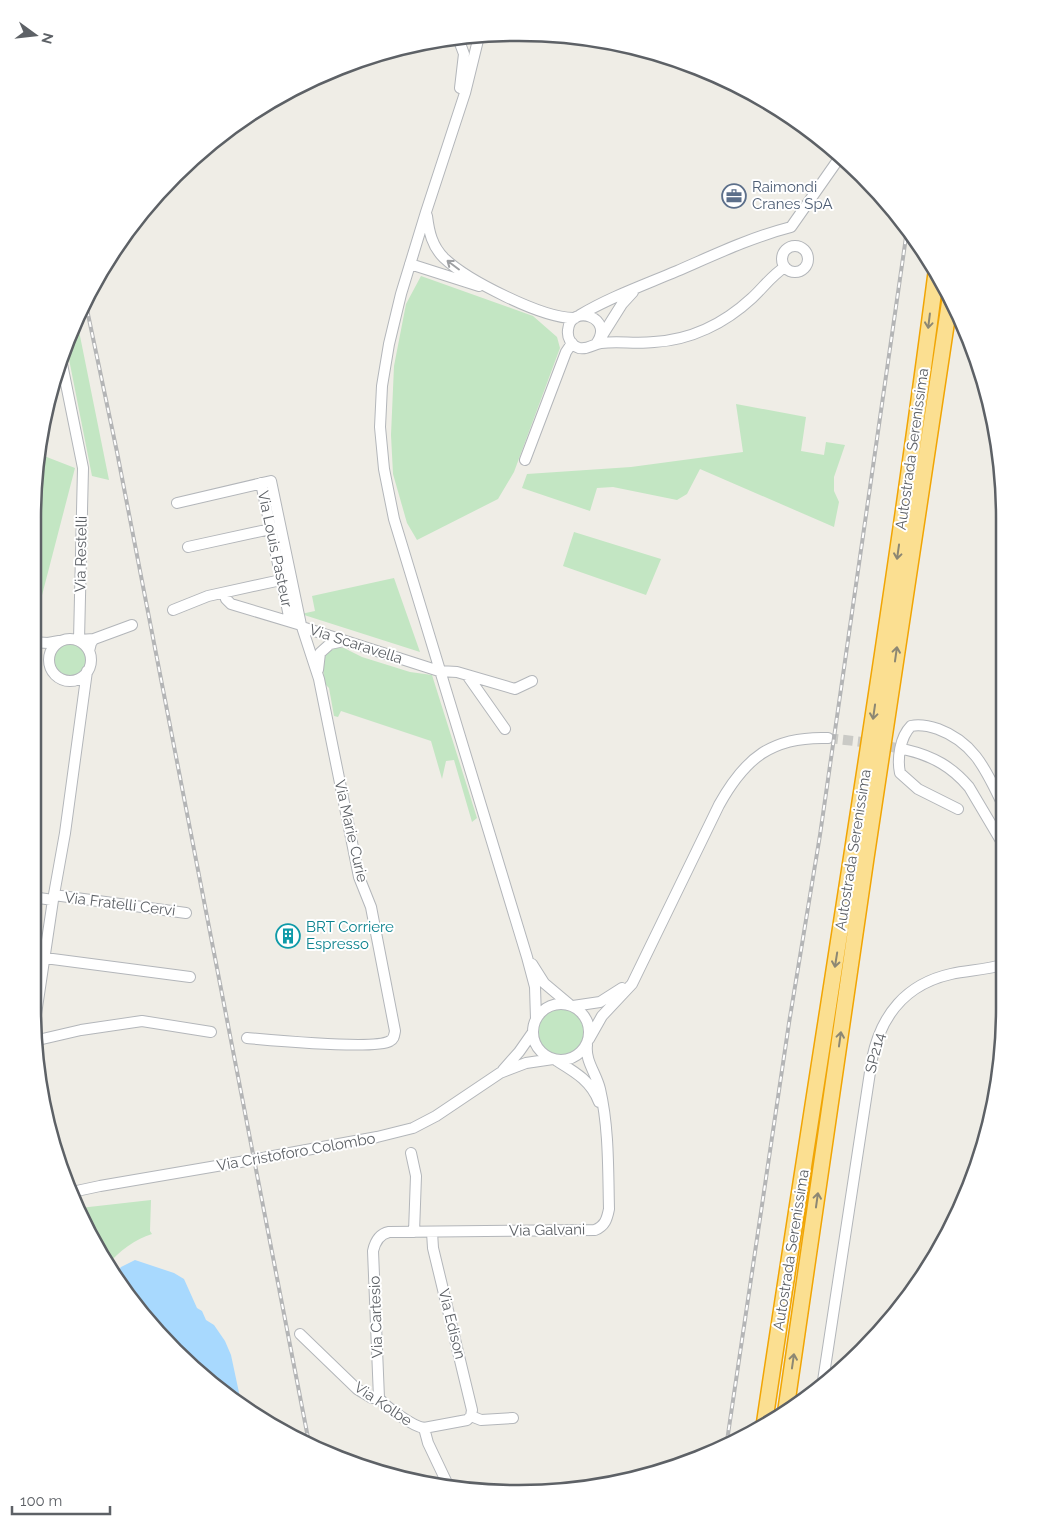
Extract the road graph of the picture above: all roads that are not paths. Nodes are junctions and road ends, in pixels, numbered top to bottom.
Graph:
1 (478, 43) edge
2 (460, 45) edge
3 (450, 139) junction
4 (836, 163) edge
5 (426, 212) junction
6 (410, 264) junction
7 (785, 267) dead end
8 (934, 284) edge
9 (642, 286) junction
10 (495, 291) junction
11 (948, 310) edge
12 (542, 311) junction
13 (578, 317) junction
14 (602, 334) junction
15 (570, 340) junction
16 (616, 341) junction
17 (64, 375) edge
18 (524, 460) dead end
19 (177, 503) dead end
20 (275, 527) junction
21 (188, 547) dead end
22 (285, 581) junction
23 (224, 593) junction
24 (173, 610) dead end
25 (290, 621) junction
26 (132, 625) dead end
27 (302, 626) junction
28 (315, 631) junction
29 (94, 639) junction
30 (79, 640) junction
31 (344, 640) junction
32 (60, 641) junction
33 (41, 643) edge
34 (41, 648) edge
35 (89, 651) junction
36 (320, 653) junction
37 (48, 660) junction
38 (439, 670) junction
39 (87, 672) junction
40 (467, 675) junction
41 (319, 678) junction
42 (63, 680) junction
43 (532, 681) dead end
44 (81, 717) junction
45 (506, 729) dead end
46 (828, 738) tunnel mouth
47 (907, 750) tunnel mouth
48 (996, 792) edge
49 (958, 809) dead end
50 (996, 833) edge
51 (41, 897) edge
52 (53, 898) junction
53 (186, 913) dead end
54 (527, 957) junction
55 (44, 963) junction
56 (41, 964) edge
57 (996, 966) edge
58 (991, 968) junction
59 (996, 968) edge
60 (190, 977) dead end
61 (636, 977) junction
62 (41, 982) edge
63 (572, 1006) junction
64 (536, 1019) junction
65 (211, 1032) dead end
66 (533, 1032) junction
67 (247, 1038) dead end
68 (42, 1039) edge
69 (588, 1042) junction
70 (555, 1060) junction
71 (500, 1073) junction
72 (603, 1115) junction
73 (411, 1153) dead end
74 (78, 1190) edge
75 (414, 1232) junction
76 (432, 1232) junction
77 (379, 1238) joint
78 (300, 1334) dead end
79 (824, 1373) edge
80 (379, 1398) junction
81 (787, 1402) edge
82 (471, 1416) junction
83 (766, 1416) edge
84 (513, 1418) dead end
85 (424, 1428) junction
86 (445, 1479) edge

1 - 3 street
2 - 3 street
3 - 5 street
4 - 9 street
5 - 6 street
10 -> 5 street
6 - 10 street
6 - 38 street
7 - 16 street
8 -> 83 highway, Autostrada Serenissima
9 - 13 street
9 - 14 street
10 - 12 street
81 -> 11 highway, Autostrada Serenissima
12 - 13 street
12 - 15 street
13 - 14 street
13 - 15 street
14 - 15 street
14 - 16 street
14 - 16 street
15 - 18 street
17 - 30 street, Via Restelli
19 - 20 street, Via Louis Pasteur
20 - 21 street
20 - 22 street, Via Louis Pasteur
22 - 23 street
22 - 25 street, Via Louis Pasteur
22 - 27 street, Via Louis Pasteur
23 - 24 street
23 - 25 street, Via Scaravella
25 - 27 street, Via Scaravella
26 - 29 street
27 - 28 street, Via Scaravella
27 - 41 street, Via Marie Curie
28 - 31 street, Via Scaravella
28 - 36 street
29 - 30 street
29 - 35 street
30 - 32 street
30 - 35 street
31 - 36 street
31 - 38 street, Via Scaravella
32 - 33 street
32 - 37 street
34 - 37 street
35 - 39 street
36 - 41 street
37 - 42 street
38 - 40 street, Via Scaravella
38 - 54 street
39 - 42 street
39 - 44 street
40 - 43 street, Via Scaravella
40 - 45 street
41 - 67 street, Via Marie Curie
42 - 44 street
44 - 52 street
46 - 61 street
47 - 50 street
48 - 49 street
51 - 52 street, Via Fratelli Cervi
52 - 53 street, Via Fratelli Cervi
52 - 55 street
54 - 63 street
54 - 64 street
55 - 56 street
55 - 60 street
55 - 62 street
57 - 58 street, SP214
58 - 59 street, SP214
58 - 79 street, SP214 / SP214
61 - 63 street
61 - 69 street
63 - 64 street
63 - 69 street
64 - 66 street
65 - 68 street
66 - 70 street
66 - 71 street, Via Cristoforo Colombo
69 - 70 street
69 - 72 street, Via Galvani
70 - 71 street, Via Cristoforo Colombo
70 - 72 street, Via Galvani
71 - 74 street, Via Cristoforo Colombo, bridge
72 - 76 street, Via Galvani
73 - 75 street
75 - 76 street, Via Galvani
75 - 77 street, Via Galvani
76 - 82 street, Via Edison
77 - 80 street, Via Cartesio
78 - 80 street, Via Kolbe
80 - 85 street, Via Kolbe
82 - 84 street
82 - 85 street
85 - 86 street, Via Kolbe

